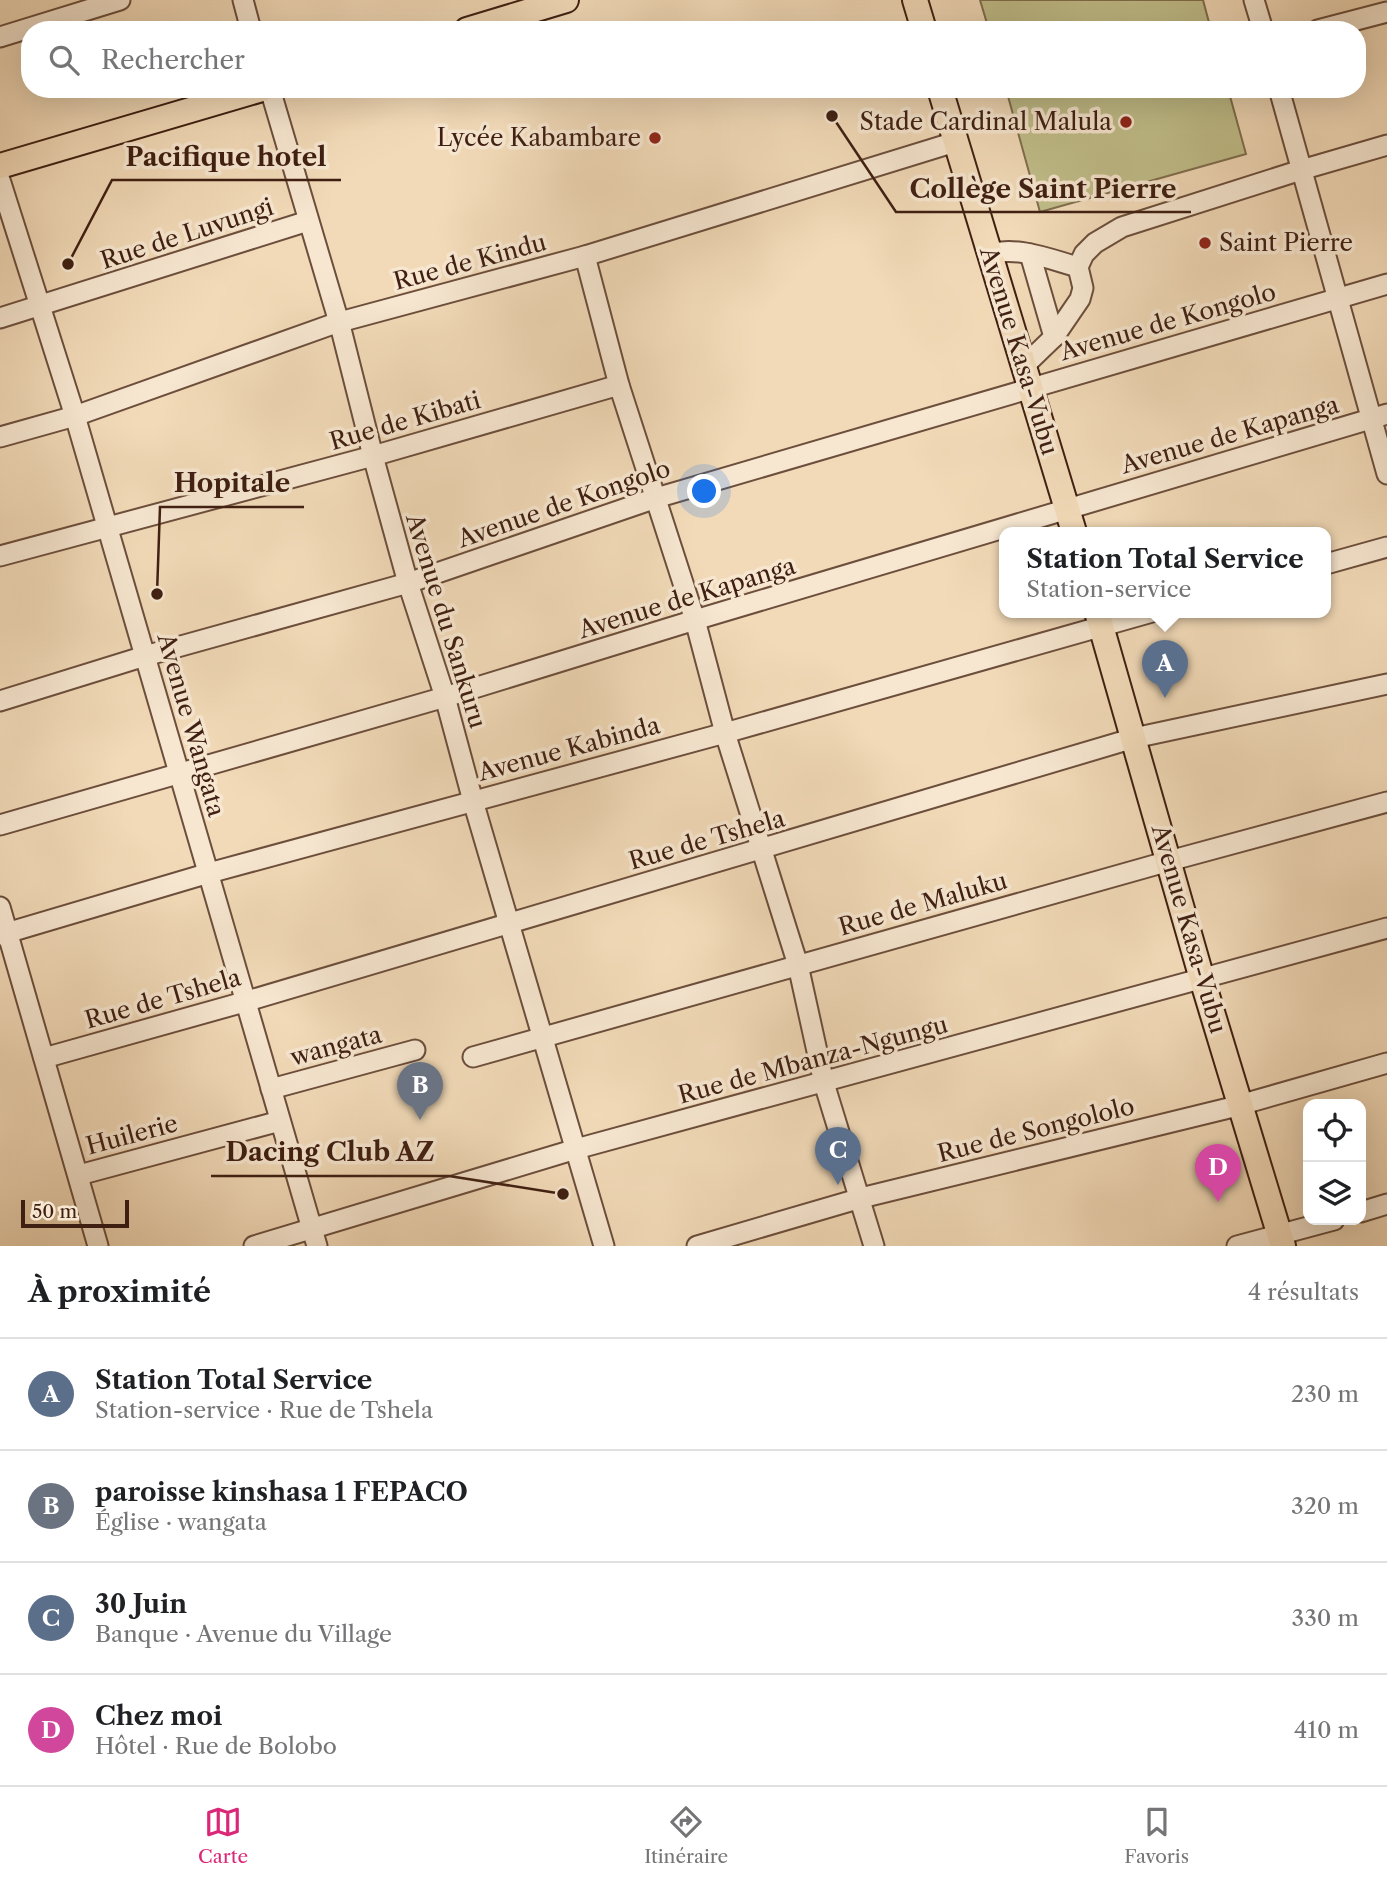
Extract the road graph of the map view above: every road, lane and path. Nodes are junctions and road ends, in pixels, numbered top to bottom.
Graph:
1 (120, 0) edge
2 (243, 0) edge
3 (566, 0) edge
4 (915, 0) edge
5 (1255, 0) edge
6 (511, 8) edge
7 (1387, 12) edge
8 (52, 21) edge
9 (249, 21) edge
10 (485, 21) edge
11 (921, 21) edge
12 (1261, 21) edge
13 (1352, 21) edge
14 (21, 31) edge
15 (0, 37) edge
16 (231, 98) edge
17 (273, 98) edge
18 (943, 98) edge
19 (1281, 98) edge
20 (955, 142) junction
21 (1387, 145) edge
22 (0, 166) edge
23 (1301, 170) junction
24 (0, 180) edge
25 (308, 221) junction
26 (989, 254) junction
27 (1030, 254) junction
28 (585, 256) junction
29 (1078, 267) junction
30 (1387, 284) edge
31 (1336, 298) junction
32 (40, 306) junction
33 (0, 318) edge
34 (339, 322) junction
35 (1054, 337) junction
36 (1027, 377) junction
37 (620, 386) junction
38 (75, 416) junction
39 (1379, 417) edge
40 (0, 438) edge
41 (373, 456) junction
42 (1387, 474) edge
43 (656, 498) junction
44 (1070, 520) edge
45 (1044, 527) edge
46 (107, 528) junction
47 (999, 539) edge
48 (1387, 547) edge
49 (0, 556) edge
50 (1331, 563) edge
51 (408, 583) junction
52 (1099, 619) edge
53 (695, 620) junction
54 (145, 656) junction
55 (1387, 684) edge
56 (445, 697) junction
57 (0, 701) edge
58 (725, 733) junction
59 (1134, 738) junction
60 (180, 772) junction
61 (473, 801) junction
62 (1387, 802) edge
63 (0, 825) edge
64 (761, 850) junction
65 (1168, 860) junction
66 (209, 873) junction
67 (0, 906) edge
68 (510, 923) junction
69 (1387, 928) edge
70 (4, 934) edge
71 (798, 965) junction
72 (1202, 979) junction
73 (244, 1002) junction
74 (543, 1037) junction
75 (415, 1050) dead end
76 (473, 1057) dead end
77 (44, 1058) junction
78 (1387, 1063) edge
79 (824, 1083) junction
80 (271, 1089) junction
81 (1241, 1104) junction
82 (280, 1121) junction
83 (576, 1149) junction
84 (79, 1175) junction
85 (861, 1198) junction
86 (1387, 1204) edge
87 (1366, 1210) edge
88 (1322, 1225) edge
89 (315, 1236) edge
90 (1282, 1241) edge
91 (97, 1246) edge
92 (254, 1246) edge
93 (604, 1246) edge
94 (697, 1246) edge
95 (874, 1246) edge
96 (1237, 1246) edge

1 - 8 street
2 - 9 street
3 - 6 main road
4 - 11 main road
5 - 12 street
6 - 10 main road
7 - 13 street
14 - 15 street
16 - 22 main road
17 - 25 street, Avenue du Sankuru
18 - 20 main road, Avenue Kasa-Vubu
19 - 23 street
20 - 26 main road, Avenue Kasa-Vubu
20 - 28 street, Rue de Kindu
21 - 23 street
23 - 29 street
23 - 31 street
24 - 32 street, Avenue Wangata
25 - 32 street, Rue de Luvungi
25 - 34 street, Avenue du Sankuru
26 - 27 street
26 - 36 main road, Avenue Kasa-Vubu
27 - 29 street
27 - 35 street
28 - 34 street, Rue de Kindu
28 - 37 street
29 - 35 street
30 - 31 street, Avenue de Kongolo
31 - 36 street, Avenue de Kongolo
31 - 39 street
32 - 33 street, Rue de Luvungi
32 - 38 street, Avenue Wangata
34 - 38 street, Rue de Kindu
34 - 41 street, Avenue du Sankuru
35 - 36 street
36 - 43 street, Avenue de Kongolo
36 - 44 main road, Avenue Kasa-Vubu
37 - 41 street, Rue de Kibati
37 - 43 street
38 - 40 street, Rue de Kindu
38 - 46 street, Avenue Wangata
39 - 42 street
39 - 44 street, Avenue de Kapanga
41 - 46 street, Rue de Kibati
41 - 51 street, Avenue du Sankuru
43 - 51 street, Avenue de Kongolo
43 - 53 street
44 - 45 street, Avenue de Kapanga
46 - 49 street, Rue de Kibati
46 - 54 street, Avenue Wangata
47 - 53 street, Avenue de Kapanga
48 - 50 street
51 - 54 street, Avenue de Kongolo
51 - 56 street, Avenue du Sankuru
52 - 58 street, Avenue Kabinda
52 - 59 main road, Avenue Kasa-Vubu
53 - 56 street, Avenue de Kapanga
53 - 58 street
54 - 57 street, Avenue de Kongolo
54 - 60 street, Avenue Wangata
55 - 59 street, Rue de Tshela
56 - 60 street, Avenue de Kapanga
56 - 61 street, Avenue du Sankuru
58 - 61 street, Avenue Kabinda
58 - 64 street
59 - 64 street, Rue de Tshela
59 - 65 main road, Avenue Kasa-Vubu
60 - 63 street, Avenue de Kapanga
60 - 66 street, Avenue Wangata
61 - 66 street, Avenue Kabinda
61 - 68 street, Avenue du Sankuru
62 - 65 street, Rue de Maluku
64 - 68 street, Rue de Tshela
64 - 71 street
65 - 71 street, Rue de Maluku
65 - 72 main road, Avenue Kasa-Vubu
66 - 70 street, Avenue Kabinda
66 - 73 street, Avenue Wangata
67 - 70 street
68 - 73 street, Rue de Tshela
68 - 74 street, Avenue du Sankuru
69 - 72 street, Rue de Mbanza-Ngungu
70 - 77 street
71 - 74 street, Rue de Maluku
71 - 79 street
72 - 79 street, Rue de Mbanza-Ngungu
72 - 81 main road, Avenue Kasa-Vubu
73 - 77 street, Rue de Tshela
73 - 80 street, Avenue Wangata
74 - 76 street, Rue de Maluku
74 - 83 street, Avenue du Sankuru
75 - 80 street, wangata
77 - 84 street
78 - 81 street, Rue de Songololo
79 - 83 street, Rue de Mbanza-Ngungu
79 - 85 street
80 - 82 street, Avenue Wangata
81 - 85 street, Rue de Songololo
81 - 90 main road, Avenue Kasa-Vubu
82 - 84 street, Huilerie
82 - 89 street, Avenue Wangata
83 - 89 street, Rue de Mbanza-Ngungu
83 - 93 street, Avenue du Sankuru
84 - 91 street
85 - 94 street, Rue de Songololo
85 - 95 street
86 - 87 street
88 - 90 street
89 - 92 street, Rue de Mbanza-Ngungu
90 - 96 street

